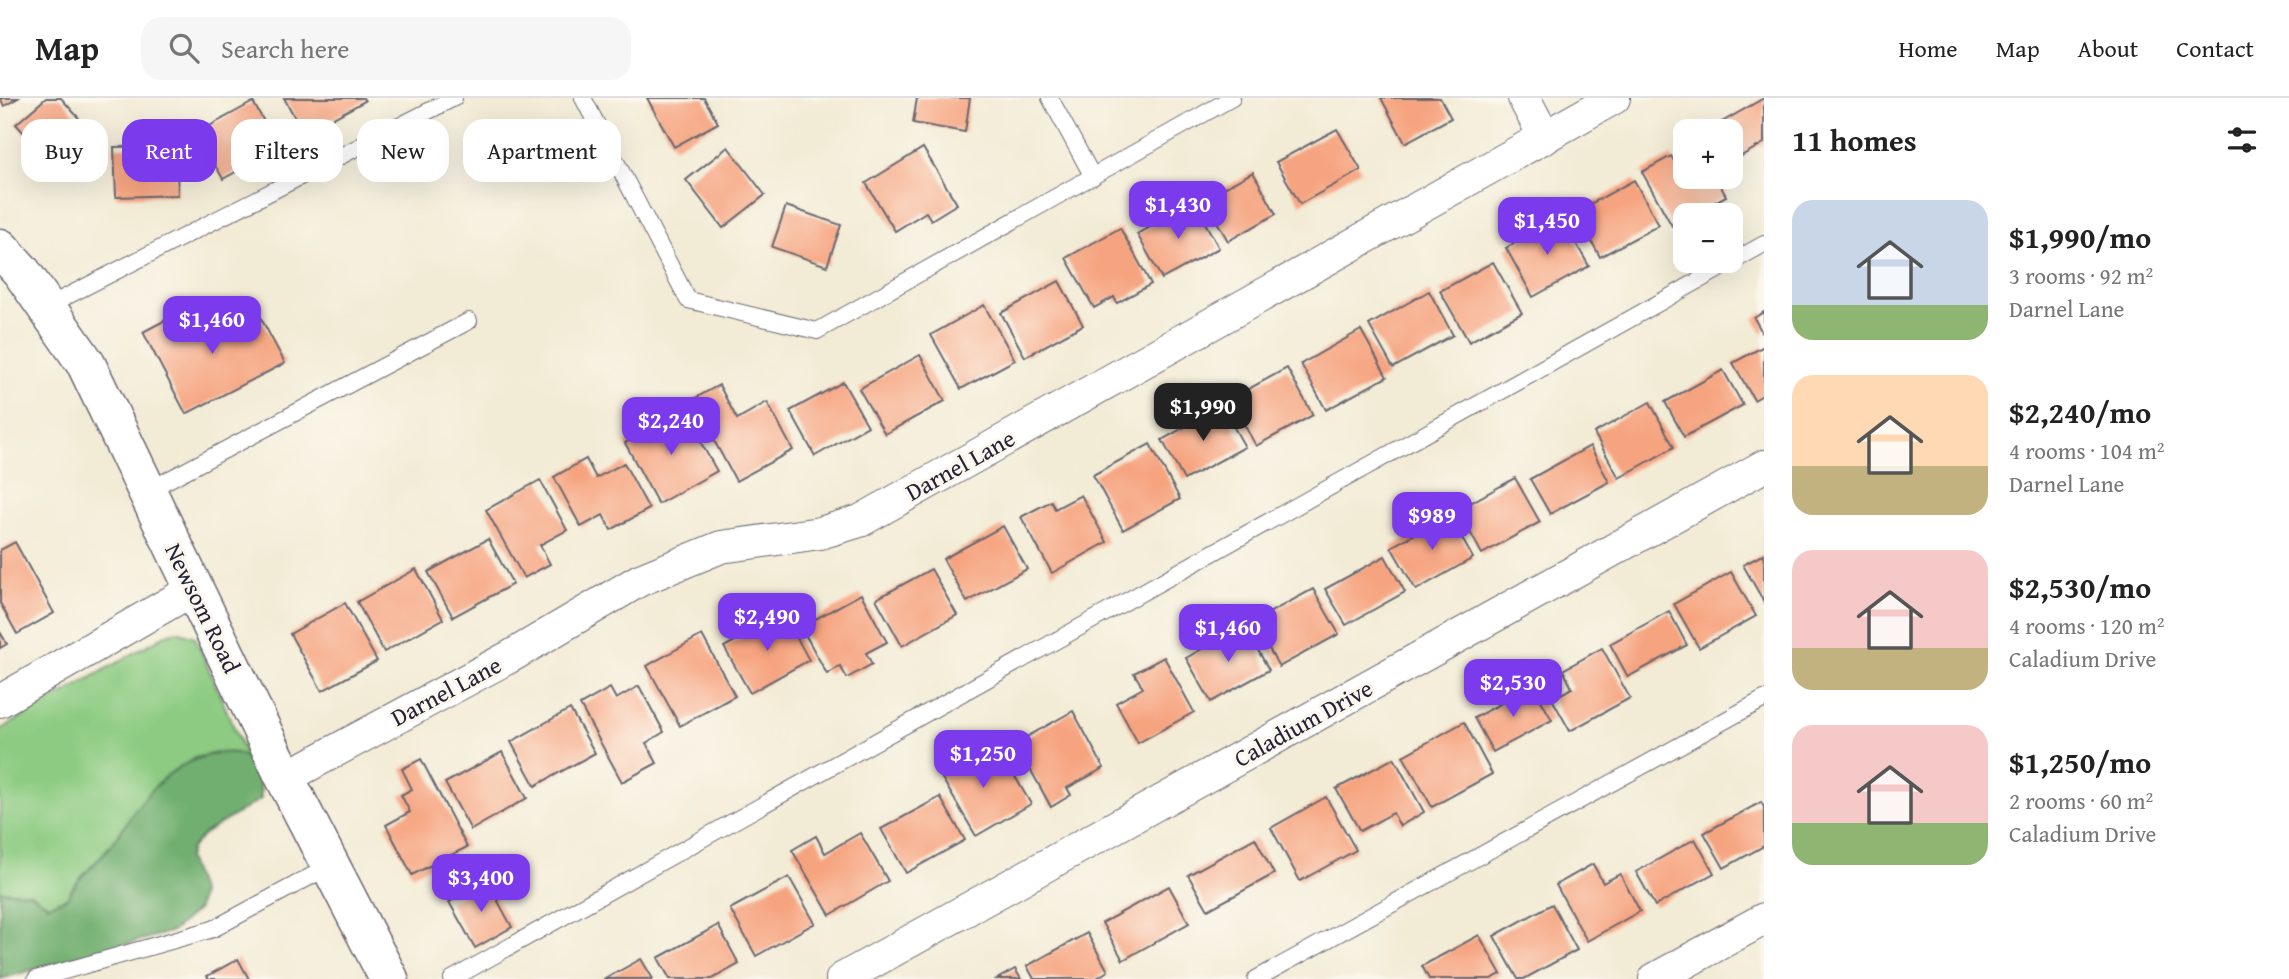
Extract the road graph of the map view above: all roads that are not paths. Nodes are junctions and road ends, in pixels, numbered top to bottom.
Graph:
1 (454, 98) edge
2 (583, 98) edge
3 (1050, 98) edge
4 (1232, 98) edge
5 (1524, 98) edge
6 (1614, 98) edge
7 (1545, 138) junction
8 (1093, 177) junction
9 (1764, 244) edge
10 (0, 248) edge
11 (46, 307) junction
12 (469, 321) dead end
13 (1764, 466) edge
14 (147, 491) junction
15 (194, 589) junction
16 (1764, 699) edge
17 (0, 701) edge
18 (285, 778) junction
19 (330, 866) junction
20 (1764, 919) edge
21 (36, 979) edge
22 (388, 979) edge
23 (452, 979) edge
24 (842, 979) edge
25 (1256, 979) edge
26 (1656, 979) edge

1 - 11 lane
2 - 8 lane
3 - 8 lane
4 - 8 lane
5 - 7 street
6 - 7 street, Darnel Lane
7 - 18 street, Darnel Lane
9 - 23 lane
10 - 11 street, Newsom Road
11 - 14 street, Newsom Road
12 - 14 lane
13 - 24 street, Caladium Drive
14 - 15 street, Newsom Road
15 - 17 street
15 - 18 street, Newsom Road
16 - 25 lane
18 - 19 street, Newsom Road
19 - 21 lane
19 - 22 street, Newsom Road
20 - 26 street

